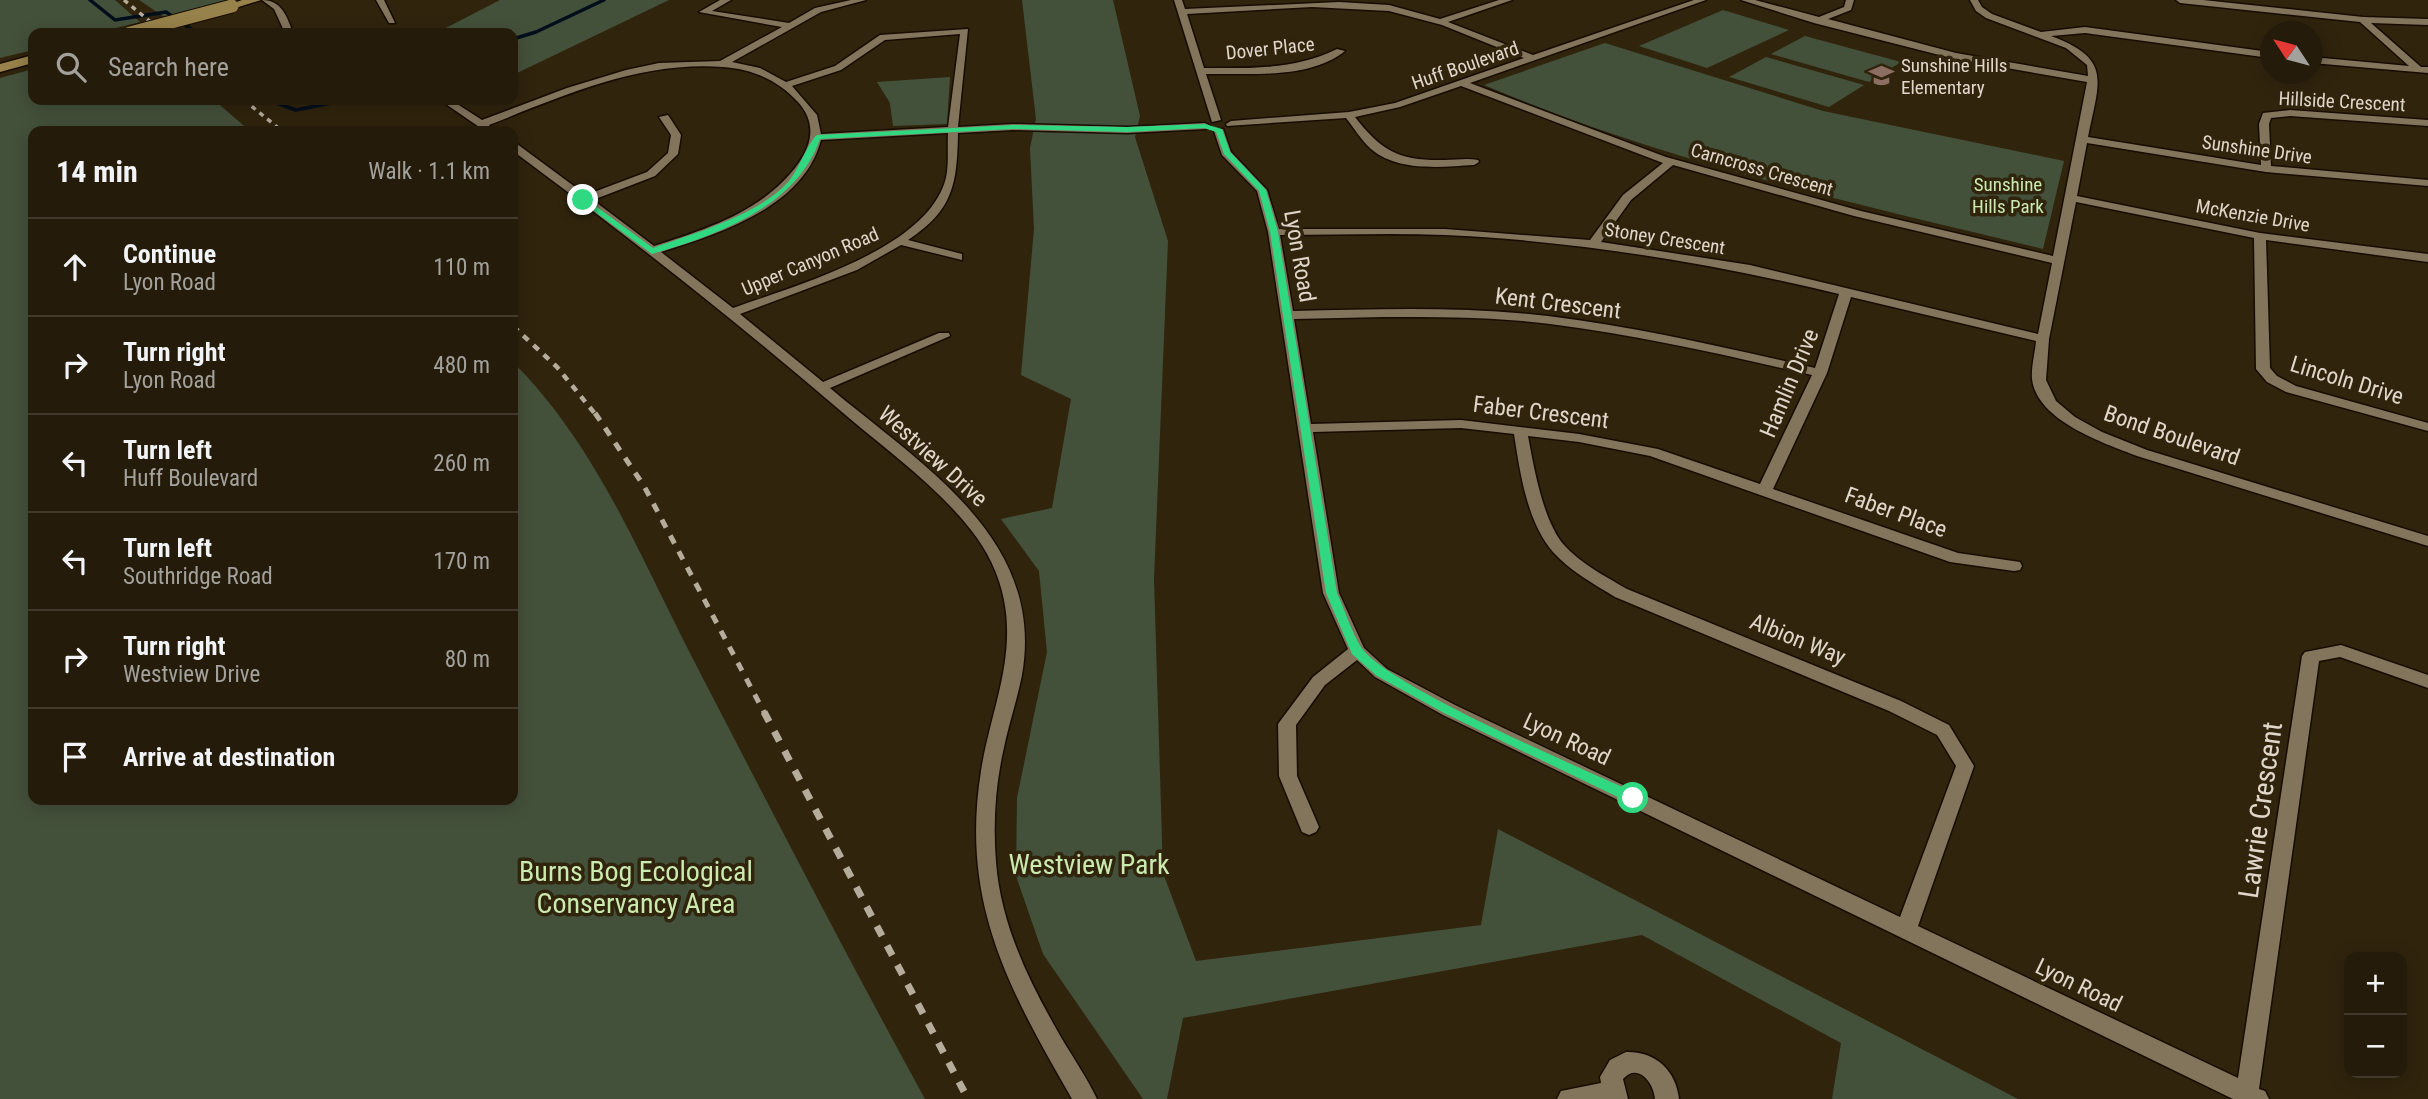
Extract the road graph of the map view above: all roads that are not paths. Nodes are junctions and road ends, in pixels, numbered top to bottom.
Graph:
1 (255, 0) edge
2 (266, 0) edge
3 (380, 0) edge
4 (727, 0) edge
5 (862, 0) edge
6 (1178, 0) edge
7 (1508, 0) edge
8 (1702, 0) edge
9 (1745, 0) edge
10 (1850, 0) edge
11 (1974, 0) edge
12 (2180, 0) edge
13 (1299, 3) edge
14 (1181, 12) junction
15 (2364, 20) junction
16 (392, 21) dead end
17 (1817, 21) junction
18 (2428, 22) edge
19 (1436, 23) junction
20 (787, 24) junction
21 (149, 28) edge
22 (287, 28) edge
23 (2039, 34) junction
24 (1340, 51) dead end
25 (640, 52) dead end
26 (2260, 54) edge
27 (1535, 59) junction
28 (28, 60) edge
29 (2323, 61) edge
30 (722, 64) junction
31 (0, 68) edge
32 (640, 68) junction
33 (2423, 70) edge
34 (1202, 71) junction
35 (2092, 80) junction
36 (1464, 84) junction
37 (786, 85) junction
38 (453, 105) edge
39 (1349, 115) junction
40 (664, 117) dead end
41 (2428, 123) edge
42 (482, 124) junction
43 (1218, 125) junction
44 (485, 126) edge
45 (953, 129) junction
46 (817, 137) junction
47 (2083, 139) junction
48 (518, 150) edge
49 (1672, 161) junction
50 (1474, 162) dead end
51 (2266, 169) junction
52 (2428, 183) edge
53 (2072, 198) junction
54 (583, 200) junction
55 (1274, 232) junction
56 (2260, 236) junction
57 (898, 242) junction
58 (1594, 244) junction
59 (652, 251) junction
60 (958, 257) dead end
61 (2428, 258) edge
62 (2059, 261) junction
63 (1846, 292) junction
64 (731, 313) junction
65 (1286, 316) junction
66 (944, 336) dead end
67 (2043, 339) junction
68 (1820, 373) junction
69 (821, 387) junction
70 (2428, 427) edge
71 (1304, 428) junction
72 (1520, 430) junction
73 (1765, 489) junction
74 (2428, 541) edge
75 (2014, 566) dead end
76 (1357, 651) junction
77 (2428, 682) edge
78 (1309, 827) dead end
79 (1906, 929) junction
80 (1614, 1095) edge
81 (2252, 1097) edge
82 (1085, 1099) edge
83 (1569, 1099) edge
84 (1667, 1099) edge

1 - 21 main road, bridge
2 - 22 street
3 - 16 street
4 - 20 street
5 - 20 street
6 - 14 street, Lyon Road
7 - 19 street
8 - 27 street, Huff Boulevard
9 - 17 street
10 - 17 street
11 - 23 street
12 - 15 street
13 - 14 street
13 - 19 street
14 - 34 street, Lyon Road
15 - 18 street
15 - 33 street
17 - 35 street
19 - 27 street
20 - 30 street
23 - 26 street
23 - 35 street
24 - 34 street, Dover Place
25 - 32 street
27 - 36 street, Huff Boulevard
28 - 31 main road
29 - 33 street
30 - 32 street
30 - 37 street
32 - 42 street
34 - 43 street, Lyon Road
35 - 47 street, Bond Boulevard
36 - 39 street, Huff Boulevard
36 - 49 street, Carncross Crescent
37 - 45 street, Upper Canyon Road
37 - 46 street
38 - 42 street
39 - 43 street, Huff Boulevard
39 - 50 street
40 - 54 street
41 - 51 street, Hillside Crescent
42 - 44 street
43 - 45 street, Huff Boulevard
43 - 55 street, Lyon Road
45 - 46 street, Huff Boulevard
45 - 57 street, Upper Canyon Road
46 - 59 street
47 - 51 street, Sunshine Drive
47 - 53 street, Bond Boulevard
48 - 54 street, Westview Drive
49 - 58 street
49 - 62 street, Carncross Crescent
51 - 52 street, Sunshine Drive
53 - 56 street, McKenzie Drive
53 - 62 street, Bond Boulevard
54 - 59 street, Westview Drive
55 - 58 street, Stoney Crescent
55 - 65 street, Lyon Road
56 - 61 street, McKenzie Drive
56 - 70 street, Lincoln Drive
57 - 60 street
57 - 64 street, Upper Canyon Road
58 - 63 street, Stoney Crescent
59 - 64 street, Westview Drive
62 - 67 street, Bond Boulevard
63 - 67 street, Stoney Crescent
63 - 68 street, Hamlin Drive
64 - 69 street, Westview Drive
65 - 68 street, Kent Crescent
65 - 71 street, Lyon Road
66 - 69 street
67 - 74 street, Bond Boulevard
68 - 73 street, Hamlin Drive
69 - 82 street, Westview Drive
71 - 72 street, Faber Crescent
71 - 76 street, Lyon Road
72 - 73 street, Faber Crescent
72 - 79 street, Albion Way
73 - 75 street, Faber Place
76 - 78 street
76 - 79 street, Lyon Road
77 - 81 street, Lawrie Crescent
79 - 81 street, Lyon Road
80 - 83 street
80 - 84 street

